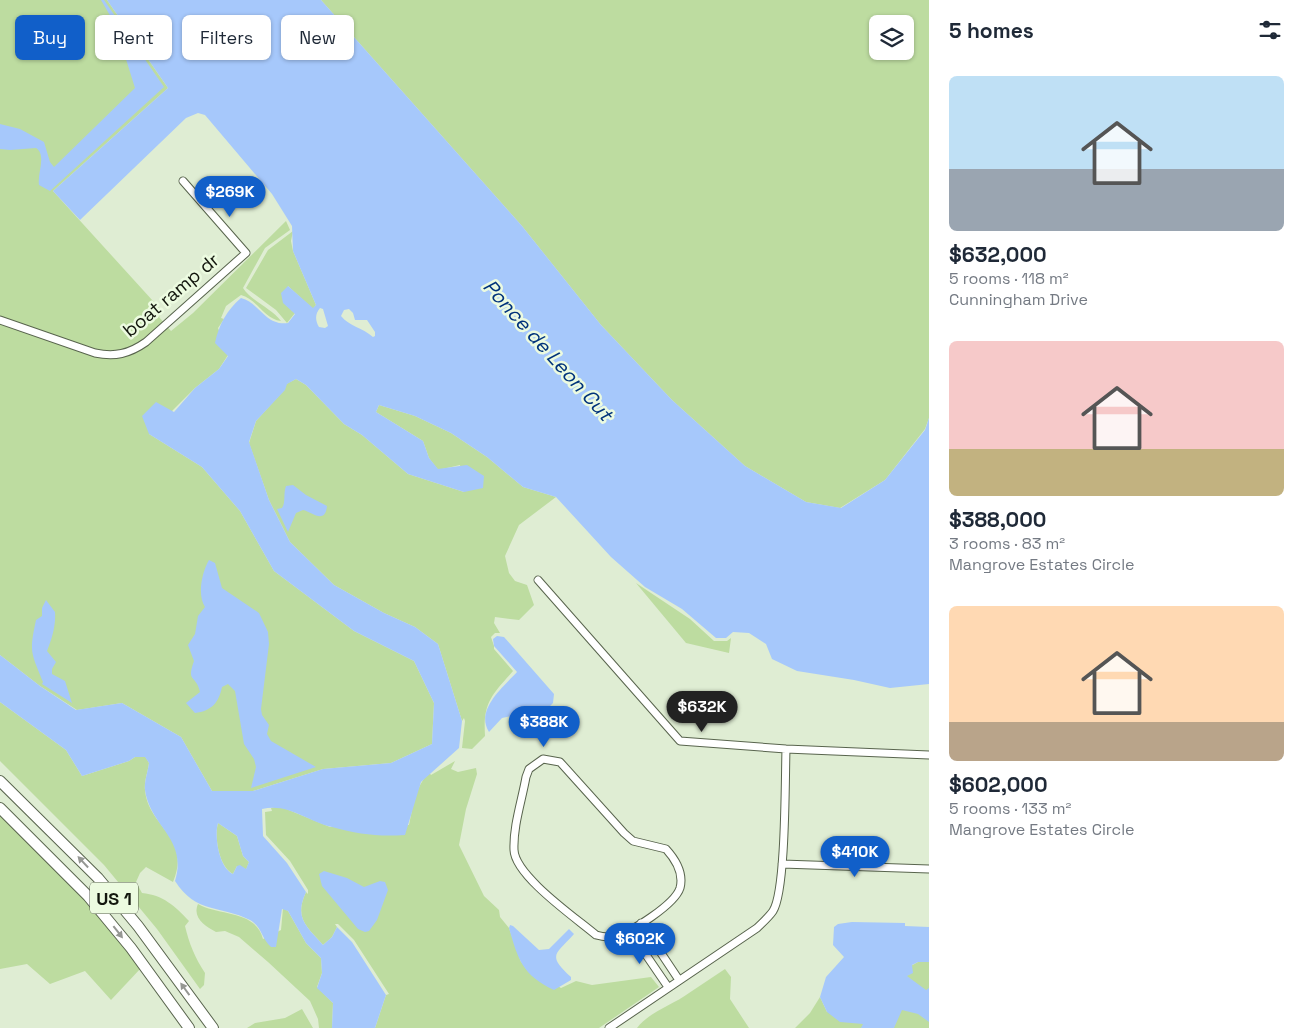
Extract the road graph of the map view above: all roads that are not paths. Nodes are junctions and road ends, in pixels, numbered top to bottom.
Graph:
1 (183, 181) dead end
2 (0, 320) edge
3 (538, 580) dead end
4 (786, 749) junction
5 (929, 755) edge
6 (0, 781) edge
7 (0, 808) edge
8 (782, 864) junction
9 (929, 869) edge
10 (640, 923) junction
11 (629, 930) junction
12 (679, 980) junction
13 (668, 988) junction
14 (190, 1028) edge
15 (213, 1028) edge
16 (609, 1028) edge

1 - 2 street, boat ramp dr
3 - 4 street
4 - 5 street
4 - 8 street
15 -> 6 main road, US 1
7 -> 14 main road, US 1
8 - 9 street
8 - 12 street
10 - 11 street
10 - 11 street
10 - 12 street
11 - 13 street
12 - 13 street
13 - 16 street

